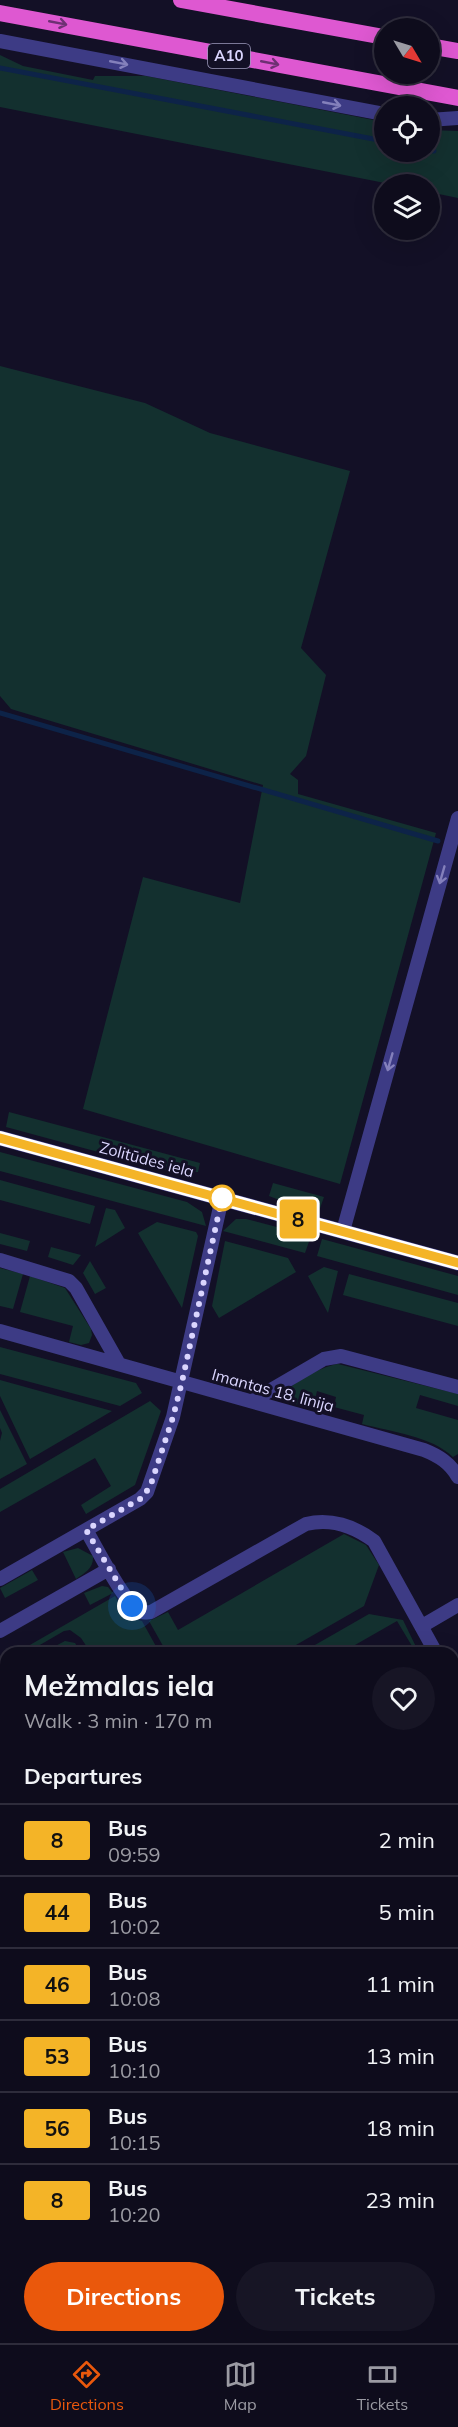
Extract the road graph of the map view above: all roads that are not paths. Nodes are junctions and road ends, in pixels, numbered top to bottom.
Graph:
1 (181, 0) edge
2 (0, 13) edge
3 (374, 36) edge
4 (0, 40) edge
5 (440, 48) edge
6 (458, 51) edge
7 (458, 98) edge
8 (374, 112) edge
9 (458, 118) edge
10 (440, 119) edge
11 (458, 818) edge
12 (0, 1138) edge
13 (222, 1198) junction
14 (343, 1231) junction
15 (0, 1260) edge
16 (458, 1263) edge
17 (0, 1331) edge
18 (119, 1364) junction
19 (182, 1382) junction
20 (458, 1387) edge
21 (252, 1401) junction
22 (458, 1477) edge
23 (86, 1530) junction
24 (109, 1569) junction
25 (0, 1579) edge
26 (458, 1605) edge
27 (422, 1626) junction
28 (0, 1631) edge
29 (433, 1647) edge

1 - 3 highway
2 -> 7 highway, A10
4 -> 8 street
5 - 6 highway
9 - 10 street
11 -> 14 street
12 - 13 street, Zolitūdes iela
13 - 14 street, Zolitūdes iela
13 - 19 street
14 - 16 street, Zolitūdes iela
15 - 18 street
17 - 18 street, Imantas 18. līnija
18 - 19 street, Imantas 18. līnija
19 - 21 street, Imantas 18. līnija
19 - 23 street
20 - 21 street
21 - 22 street, Imantas 18. līnija
23 - 24 street
23 - 25 street
24 - 27 street
24 - 28 street
26 - 27 street
27 - 29 street

